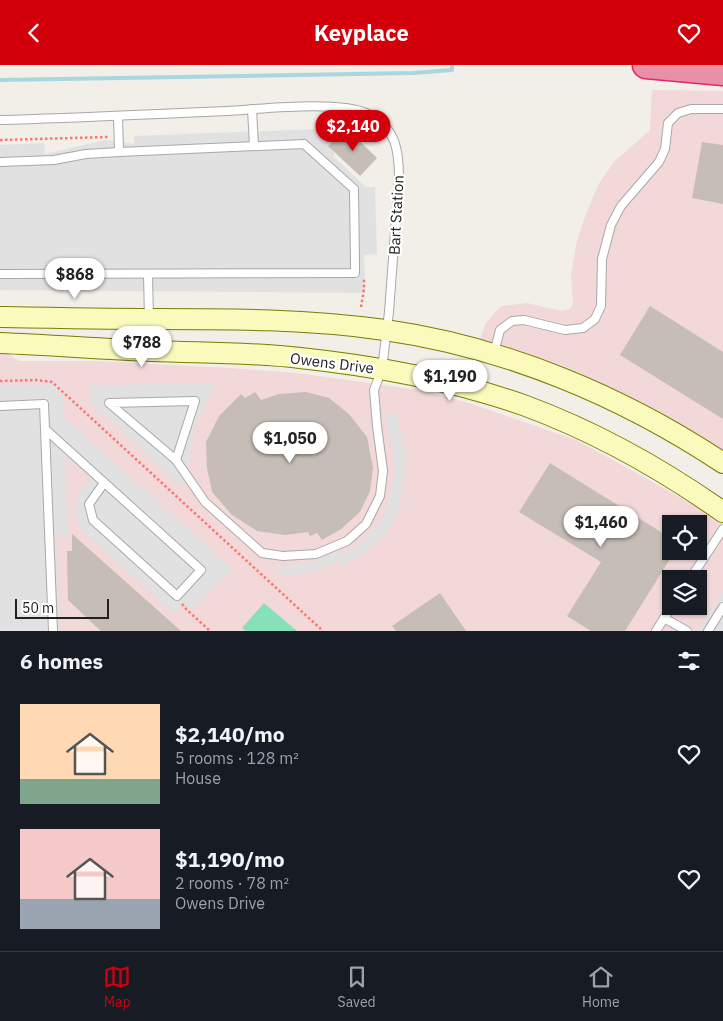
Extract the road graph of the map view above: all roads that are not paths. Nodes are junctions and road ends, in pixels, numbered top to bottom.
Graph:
1 (646, 65) edge
2 (723, 72) edge
3 (252, 109) junction
4 (723, 109) edge
5 (118, 116) junction
6 (0, 120) edge
7 (254, 146) junction
8 (120, 151) junction
9 (0, 162) edge
10 (0, 274) edge
11 (148, 274) junction
12 (0, 317) edge
13 (149, 319) junction
14 (387, 330) junction
15 (0, 343) edge
16 (493, 355) junction
17 (382, 369) junction
18 (0, 406) edge
19 (45, 429) junction
20 (176, 460) junction
21 (723, 463) edge
22 (104, 483) junction
23 (723, 512) edge
24 (723, 529) edge
25 (696, 570) edge
26 (723, 607) edge
27 (666, 615) edge
28 (664, 618) junction
29 (53, 631) edge
30 (656, 631) edge
31 (687, 631) edge
32 (708, 631) edge

1 - 2 highway
3 - 5 lane, Bart Station
3 - 7 lane
3 - 14 lane, Bart Station
4 - 16 lane
5 - 6 lane, Bart Station
5 - 8 lane
7 - 8 lane
7 - 11 lane
8 - 9 lane
10 - 11 lane
11 - 13 lane
12 - 13 street
13 - 14 street
14 - 16 street
14 - 17 lane, Bart Station
15 - 17 street, Owens Drive
16 - 21 street
17 - 20 lane, Bart Station
17 - 23 street, Owens Drive
18 - 19 lane
19 - 22 lane
19 - 29 lane
20 - 20 lane, Bart Station
22 - 22 lane
24 - 25 lane
26 - 32 lane
27 - 28 lane
28 - 30 lane
28 - 31 lane

